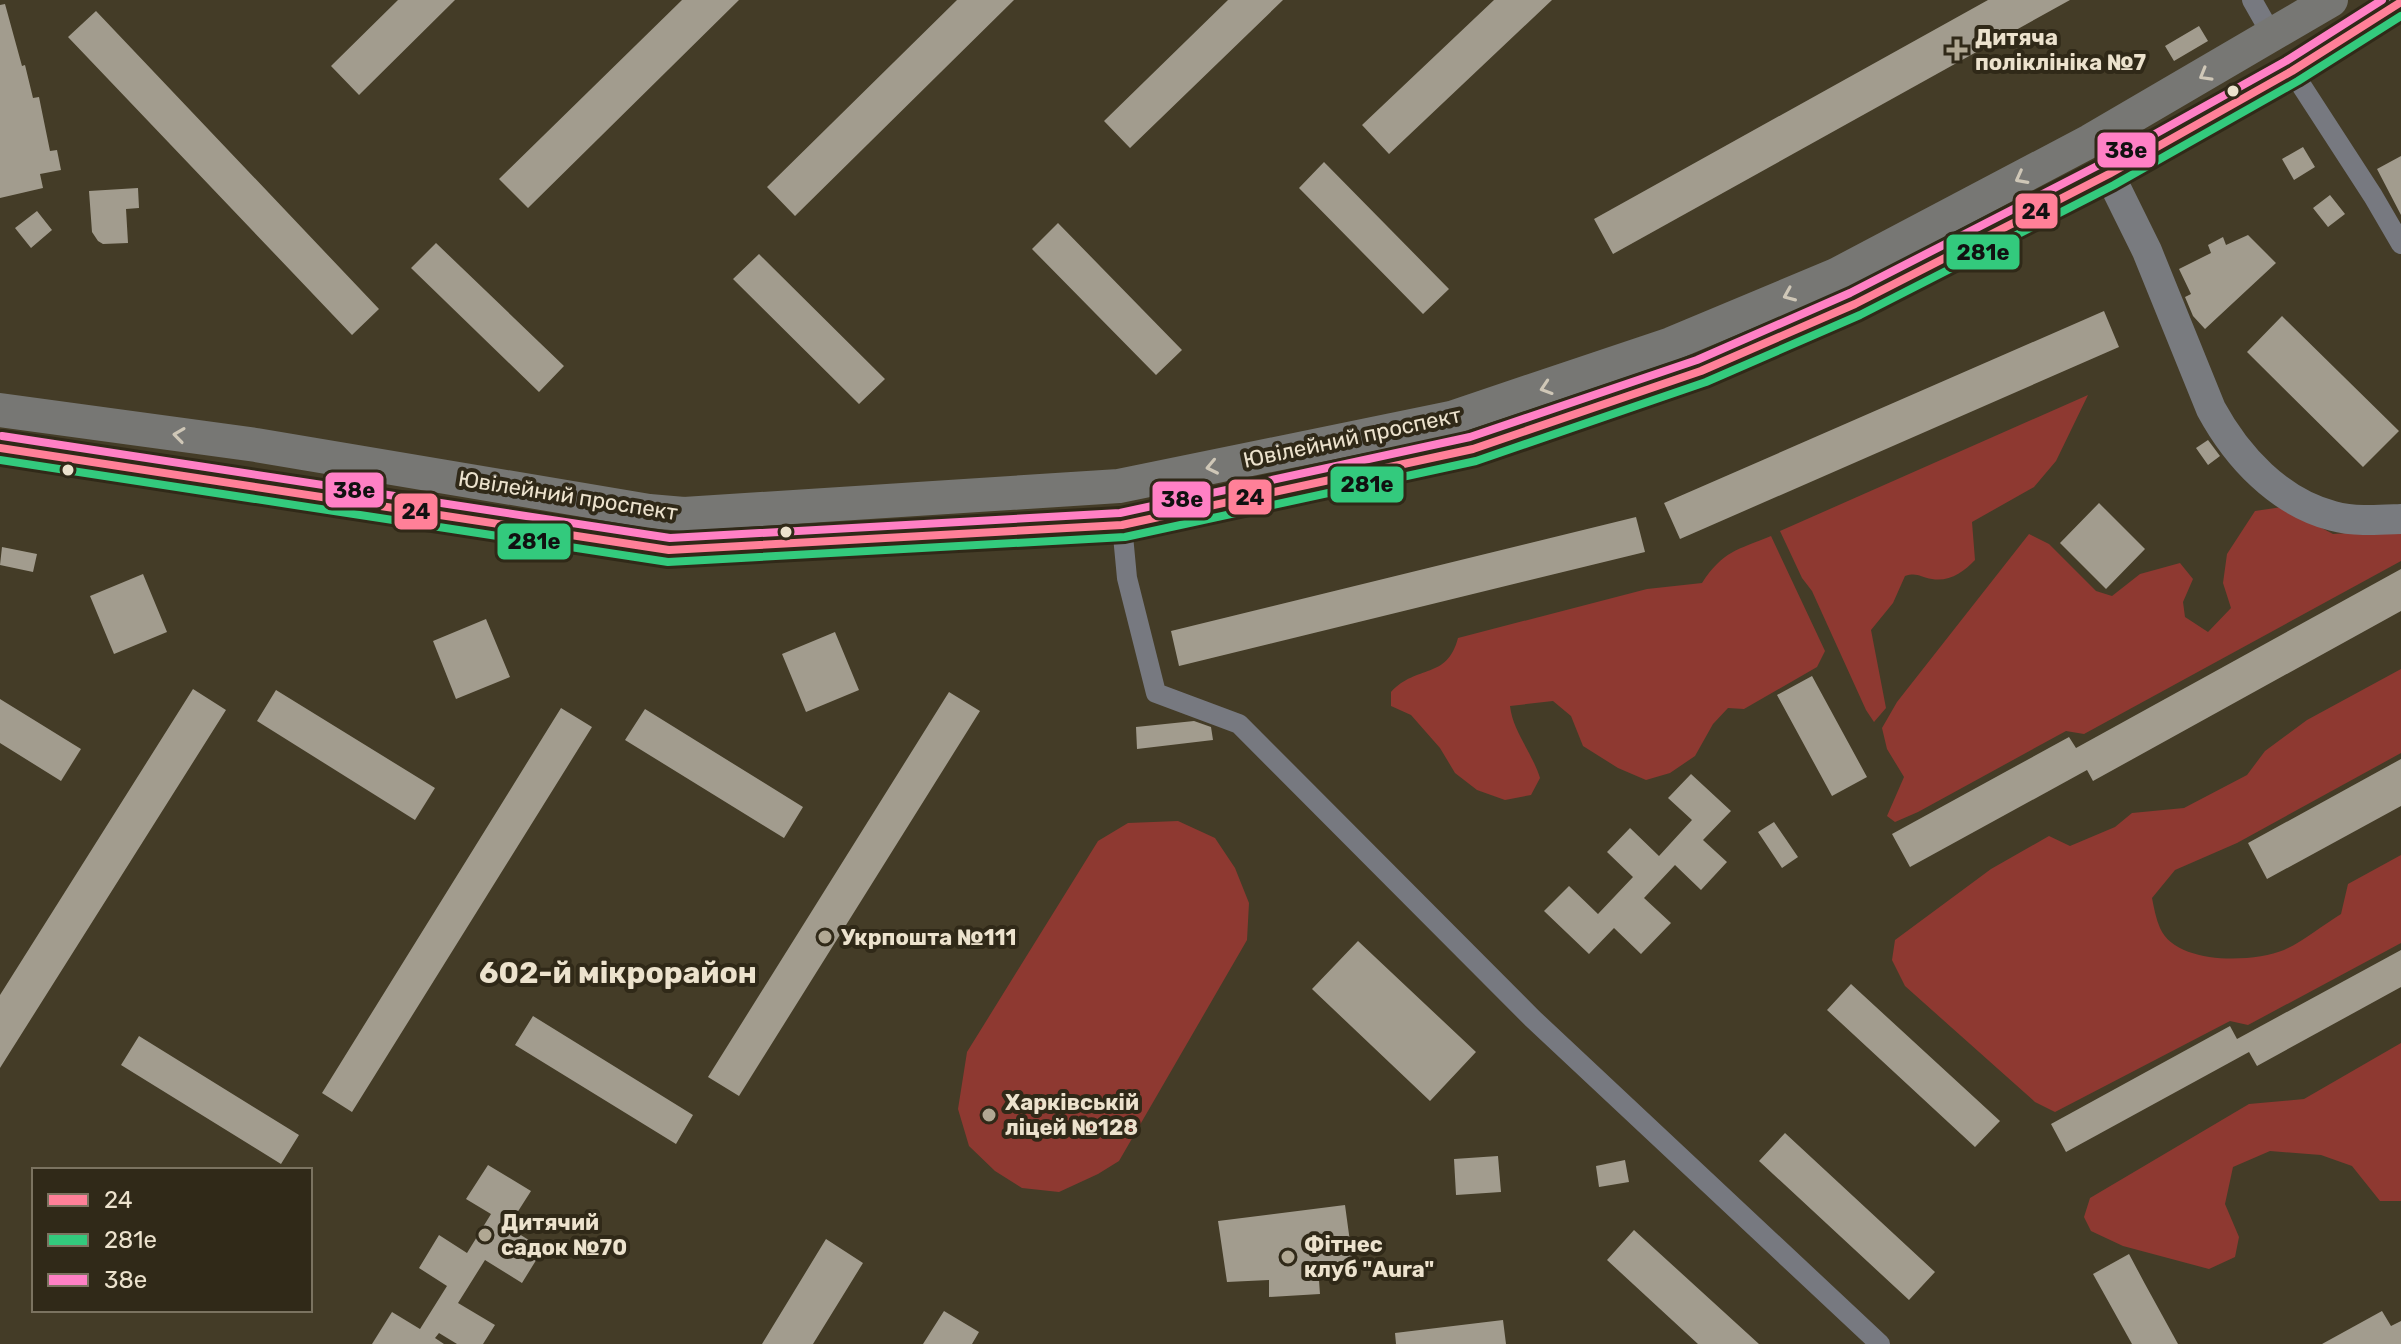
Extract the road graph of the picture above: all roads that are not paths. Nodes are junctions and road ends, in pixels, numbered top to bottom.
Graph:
1 (2252, 0) edge
2 (2331, 0) edge
3 (2401, 2) edge
4 (2273, 37) junction
5 (2292, 71) junction
6 (2109, 174) junction
7 (2401, 244) edge
8 (0, 410) edge
9 (0, 448) edge
10 (1119, 486) junction
11 (2401, 519) edge
12 (1122, 525) junction
13 (1880, 1344) edge

1 - 4 street
2 - 4 main road, Ювілейний проспект
3 - 5 main road, Ювілейний проспект
4 -> 10 main road, Ювілейний проспект
5 - 6 main road, Ювілейний проспект
5 - 7 street
6 - 11 street
6 - 12 main road, Ювілейний проспект
10 -> 8 main road, Ювілейний проспект
9 - 12 main road, Ювілейний проспект
10 - 12 main road
12 - 13 street

